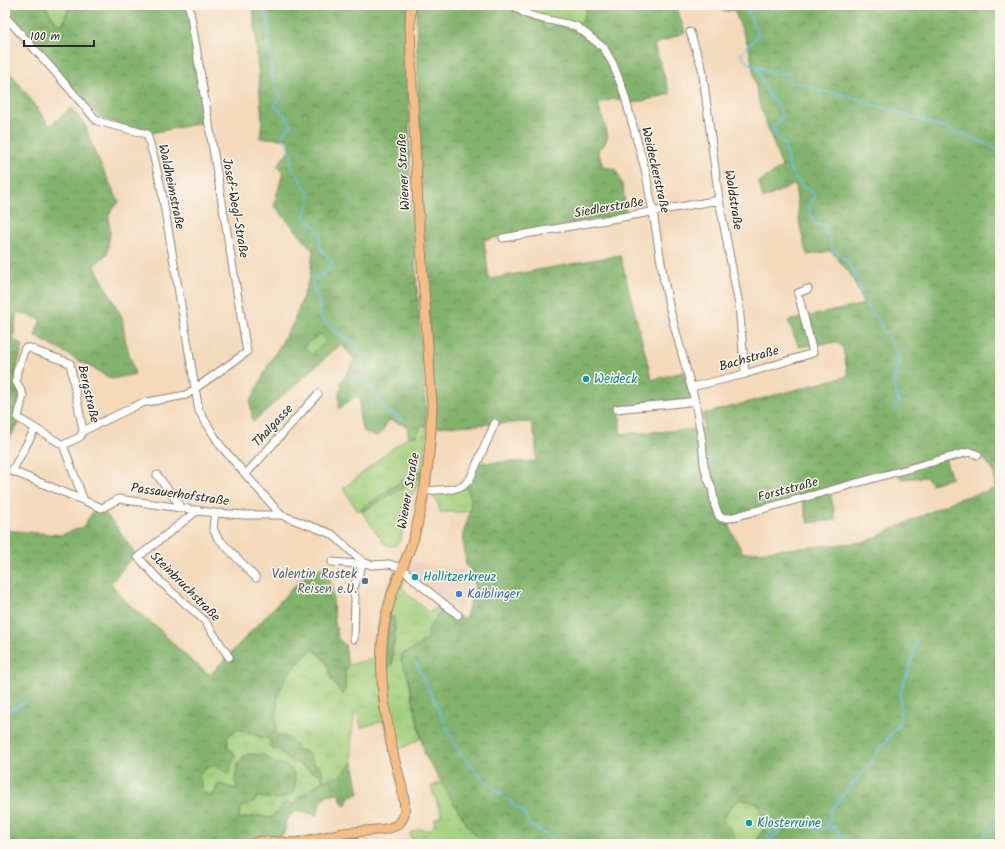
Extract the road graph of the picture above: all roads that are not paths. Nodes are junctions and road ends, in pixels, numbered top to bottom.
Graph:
1 (189, 5) edge
2 (411, 5) edge
3 (512, 5) edge
4 (5, 16) edge
5 (690, 32) dead end
6 (719, 200) junction
7 (653, 212) junction
8 (503, 238) dead end
9 (808, 289) dead end
10 (745, 374) junction
11 (692, 387) junction
12 (196, 388) junction
13 (318, 394) dead end
14 (186, 395) junction
15 (695, 401) junction
16 (617, 409) dead end
17 (199, 411) junction
18 (495, 423) dead end
19 (35, 429) junction
20 (83, 431) junction
21 (63, 445) junction
22 (978, 455) dead end
23 (246, 474) junction
24 (157, 475) dead end
25 (424, 491) junction
26 (84, 501) junction
27 (180, 507) junction
28 (198, 510) junction
29 (215, 513) junction
30 (281, 515) junction
31 (332, 562) dead end
32 (364, 562) junction
33 (402, 568) junction
34 (256, 578) dead end
35 (458, 615) dead end
36 (354, 639) dead end
37 (229, 657) dead end
38 (252, 844) edge

1 - 12 street, Josef-Wegl-Straße
2 - 25 main road, Wiener Straße
3 - 7 street, Weideckerstraße
4 - 12 street, Waldheimstraße
5 - 6 street, Waldstraße
6 - 7 street, Siedlerstraße
6 - 10 street, Waldstraße
7 - 8 street, Siedlerstraße
7 - 11 street, Weideckerstraße
9 - 10 street, Bachstraße
10 - 11 street, Bachstraße
11 - 15 street, Weideckerstraße
12 - 14 street, Bergstraße
12 - 17 street, Waldheimstraße
13 - 23 street, Thalgasse
14 - 17 street, Waldheimstraße
14 - 20 street, Bergstraße
15 - 16 street
15 - 22 street, Forststraße
17 - 23 street, Waldheimstraße
18 - 25 street
19 - 20 street, Bergstraße
19 - 21 street
19 - 26 street, Passauerhofstraße
20 - 21 street
21 - 26 street
23 - 30 street, Waldheimstraße
24 - 27 street
25 - 33 main road, Wiener Straße
26 - 27 street, Passauerhofstraße
27 - 28 street, Passauerhofstraße
28 - 29 street, Passauerhofstraße
28 - 37 street, Steinbruchstraße
29 - 30 street, Passauerhofstraße
29 - 34 street
30 - 32 street, Waldheimstraße
31 - 32 street
32 - 33 street
32 - 36 street
33 - 35 street
33 - 38 main road, Wiener Straße

